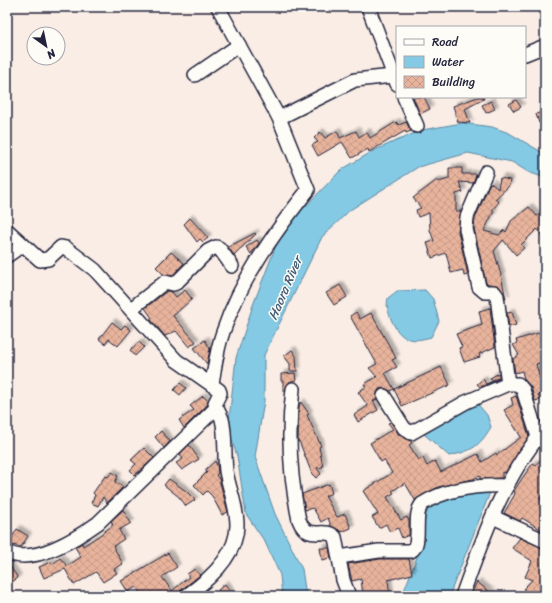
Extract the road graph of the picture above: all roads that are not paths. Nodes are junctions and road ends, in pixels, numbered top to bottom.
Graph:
1 (218, 7) edge
2 (368, 7) edge
3 (239, 45) junction
4 (544, 50) edge
5 (526, 54) edge
6 (195, 75) dead end
7 (395, 80) edge
8 (404, 98) edge
9 (279, 118) junction
10 (417, 126) dead end
11 (486, 172) dead end
12 (7, 230) edge
13 (23, 245) junction
14 (7, 256) edge
15 (232, 266) dead end
16 (130, 309) junction
17 (212, 383) junction
18 (508, 384) junction
19 (293, 389) dead end
20 (384, 396) dead end
21 (216, 408) junction
22 (542, 433) edge
23 (506, 486) junction
24 (493, 516) junction
25 (545, 541) edge
26 (7, 552) edge
27 (339, 557) junction
28 (186, 596) edge
29 (349, 596) edge
30 (462, 596) edge

1 - 3 street
2 - 7 street
3 - 6 street
3 - 9 street
4 - 5 street
7 - 9 street
8 - 10 street
9 - 17 street
11 - 18 street
12 - 13 street
13 - 14 street
13 - 16 street
15 - 16 street
16 - 17 street
17 - 21 street
18 - 20 street
18 - 22 street
19 - 27 street
21 - 26 street
21 - 28 street
22 - 23 street
23 - 24 street
23 - 27 street
24 - 25 street
24 - 30 street
27 - 29 street

